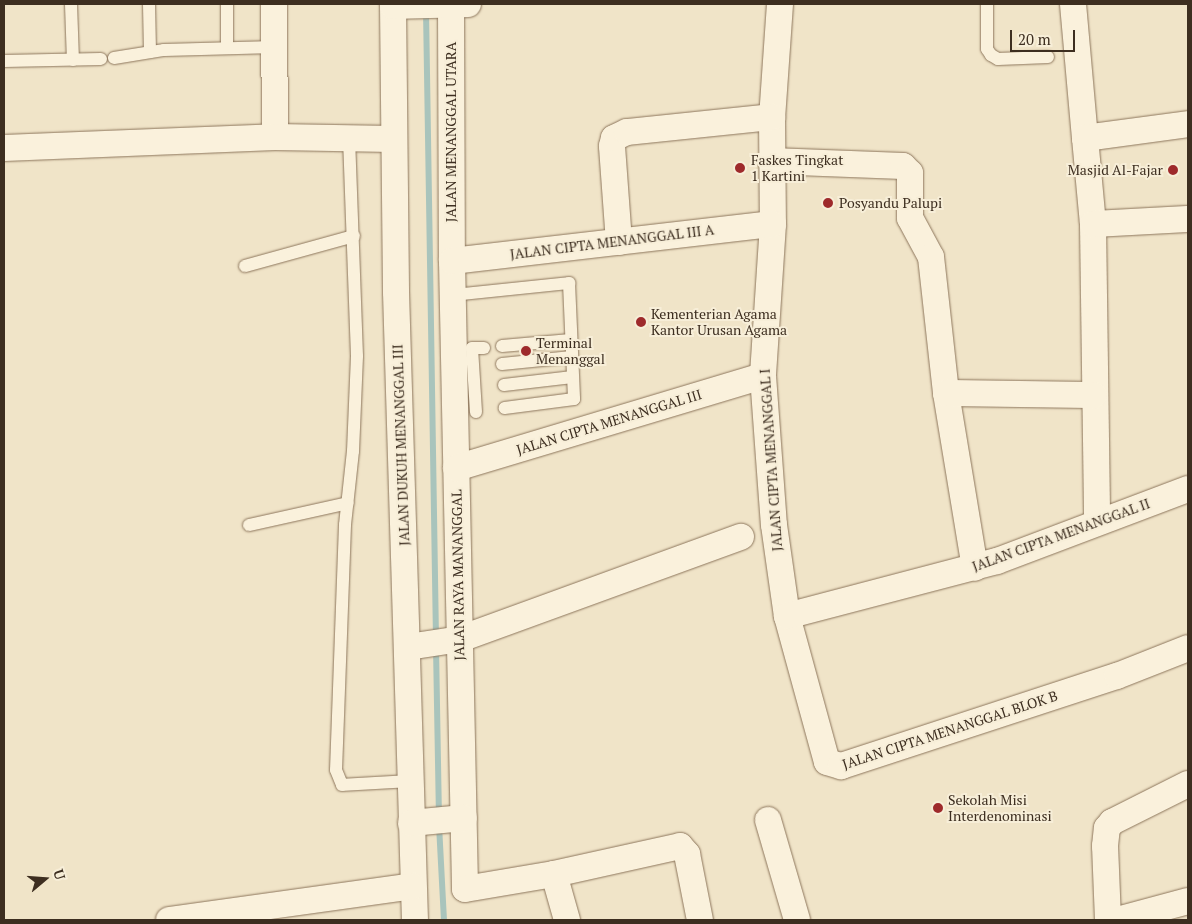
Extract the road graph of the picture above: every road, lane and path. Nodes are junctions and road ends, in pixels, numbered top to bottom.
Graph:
1 (72, 4) edge
2 (149, 4) edge
3 (227, 4) edge
4 (274, 4) edge
5 (452, 4) edge
6 (780, 4) edge
7 (987, 4) edge
8 (1073, 4) edge
9 (398, 5) edge
10 (275, 47) junction
11 (227, 48) junction
12 (150, 52) junction
13 (1048, 57) dead end
14 (73, 60) junction
15 (4, 61) edge
16 (772, 117) junction
17 (1188, 124) edge
18 (276, 137) junction
19 (349, 138) junction
20 (1085, 138) junction
21 (393, 139) junction
22 (4, 148) edge
23 (771, 161) junction
24 (1188, 219) edge
25 (773, 224) junction
26 (1093, 224) junction
27 (354, 236) junction
28 (619, 242) junction
29 (452, 261) junction
30 (245, 266) dead end
31 (453, 295) junction
32 (571, 340) junction
33 (502, 346) dead end
34 (484, 348) dead end
35 (572, 357) junction
36 (502, 364) dead end
37 (763, 376) junction
38 (573, 377) junction
39 (504, 385) dead end
40 (946, 393) junction
41 (1094, 395) junction
42 (505, 408) dead end
43 (473, 413) junction
44 (456, 468) junction
45 (1188, 489) edge
46 (348, 503) junction
47 (1097, 520) junction
48 (250, 525) dead end
49 (741, 537) dead end
50 (975, 568) junction
51 (787, 616) junction
52 (458, 639) junction
53 (410, 646) junction
54 (1188, 648) edge
55 (409, 781) junction
56 (1188, 784) edge
57 (458, 818) junction
58 (768, 820) dead end
59 (413, 822) junction
60 (554, 874) junction
61 (413, 886) junction
62 (1188, 901) edge
63 (169, 920) edge
64 (415, 920) edge
65 (567, 920) edge
66 (700, 920) edge
67 (797, 920) edge
68 (1108, 920) edge
69 (1117, 920) edge

1 - 14 lane
2 - 12 lane
3 - 11 lane
4 - 10 street
5 - 9 street
5 - 29 street, JALAN MENANGGAL UTARA
6 - 16 street, JALAN CIPTA MENANGGAL I
7 - 13 lane
8 - 20 street
9 - 21 street, JALAN DUKUH MENANGGAL III
10 - 11 lane
10 - 18 street
11 - 12 lane
12 - 14 lane
14 - 15 lane
16 - 23 street, JALAN CIPTA MENANGGAL I
16 - 28 street
17 - 20 street
18 - 19 street
18 - 22 street
19 - 21 street
19 - 27 lane
20 - 26 street
21 - 53 street, JALAN DUKUH MENANGGAL III
23 - 25 street, JALAN CIPTA MENANGGAL I
23 - 40 street
24 - 26 street
25 - 28 street, JALAN CIPTA MENANGGAL III A
25 - 37 street, JALAN CIPTA MENANGGAL I
26 - 41 street
27 - 30 lane
27 - 46 lane
28 - 29 street, JALAN CIPTA MENANGGAL III A
29 - 31 street, JALAN RAYA MANANGGAL
31 - 32 lane
31 - 43 street, JALAN RAYA MANANGGAL
32 - 33 lane
32 - 35 lane
34 - 43 lane
35 - 36 lane
35 - 38 lane
37 - 44 street, JALAN CIPTA MENANGGAL III
37 - 51 street, JALAN CIPTA MENANGGAL I
38 - 39 lane
38 - 42 lane
40 - 41 street
40 - 50 street
41 - 47 street
43 - 44 street, JALAN RAYA MANANGGAL
44 - 52 street, JALAN RAYA MANANGGAL
45 - 47 street, JALAN CIPTA MENANGGAL II
46 - 48 lane
46 - 55 lane
47 - 50 street, JALAN CIPTA MENANGGAL II
49 - 52 street
50 - 51 street, JALAN CIPTA MENANGGAL II
51 - 54 street, JALAN CIPTA MENANGGAL BLOK B
52 - 53 street
52 - 57 street, JALAN RAYA MANANGGAL
53 - 55 street, JALAN DUKUH MENANGGAL III
55 - 59 street, JALAN DUKUH MENANGGAL III
56 - 68 street
57 - 59 street
57 - 60 street, JALAN RAYA MANANGGAL
58 - 67 street
59 - 61 street, JALAN DUKUH MENANGGAL III
60 - 65 street
60 - 66 street
61 - 63 street
61 - 64 street, JALAN DUKUH MENANGGAL III
62 - 69 street

